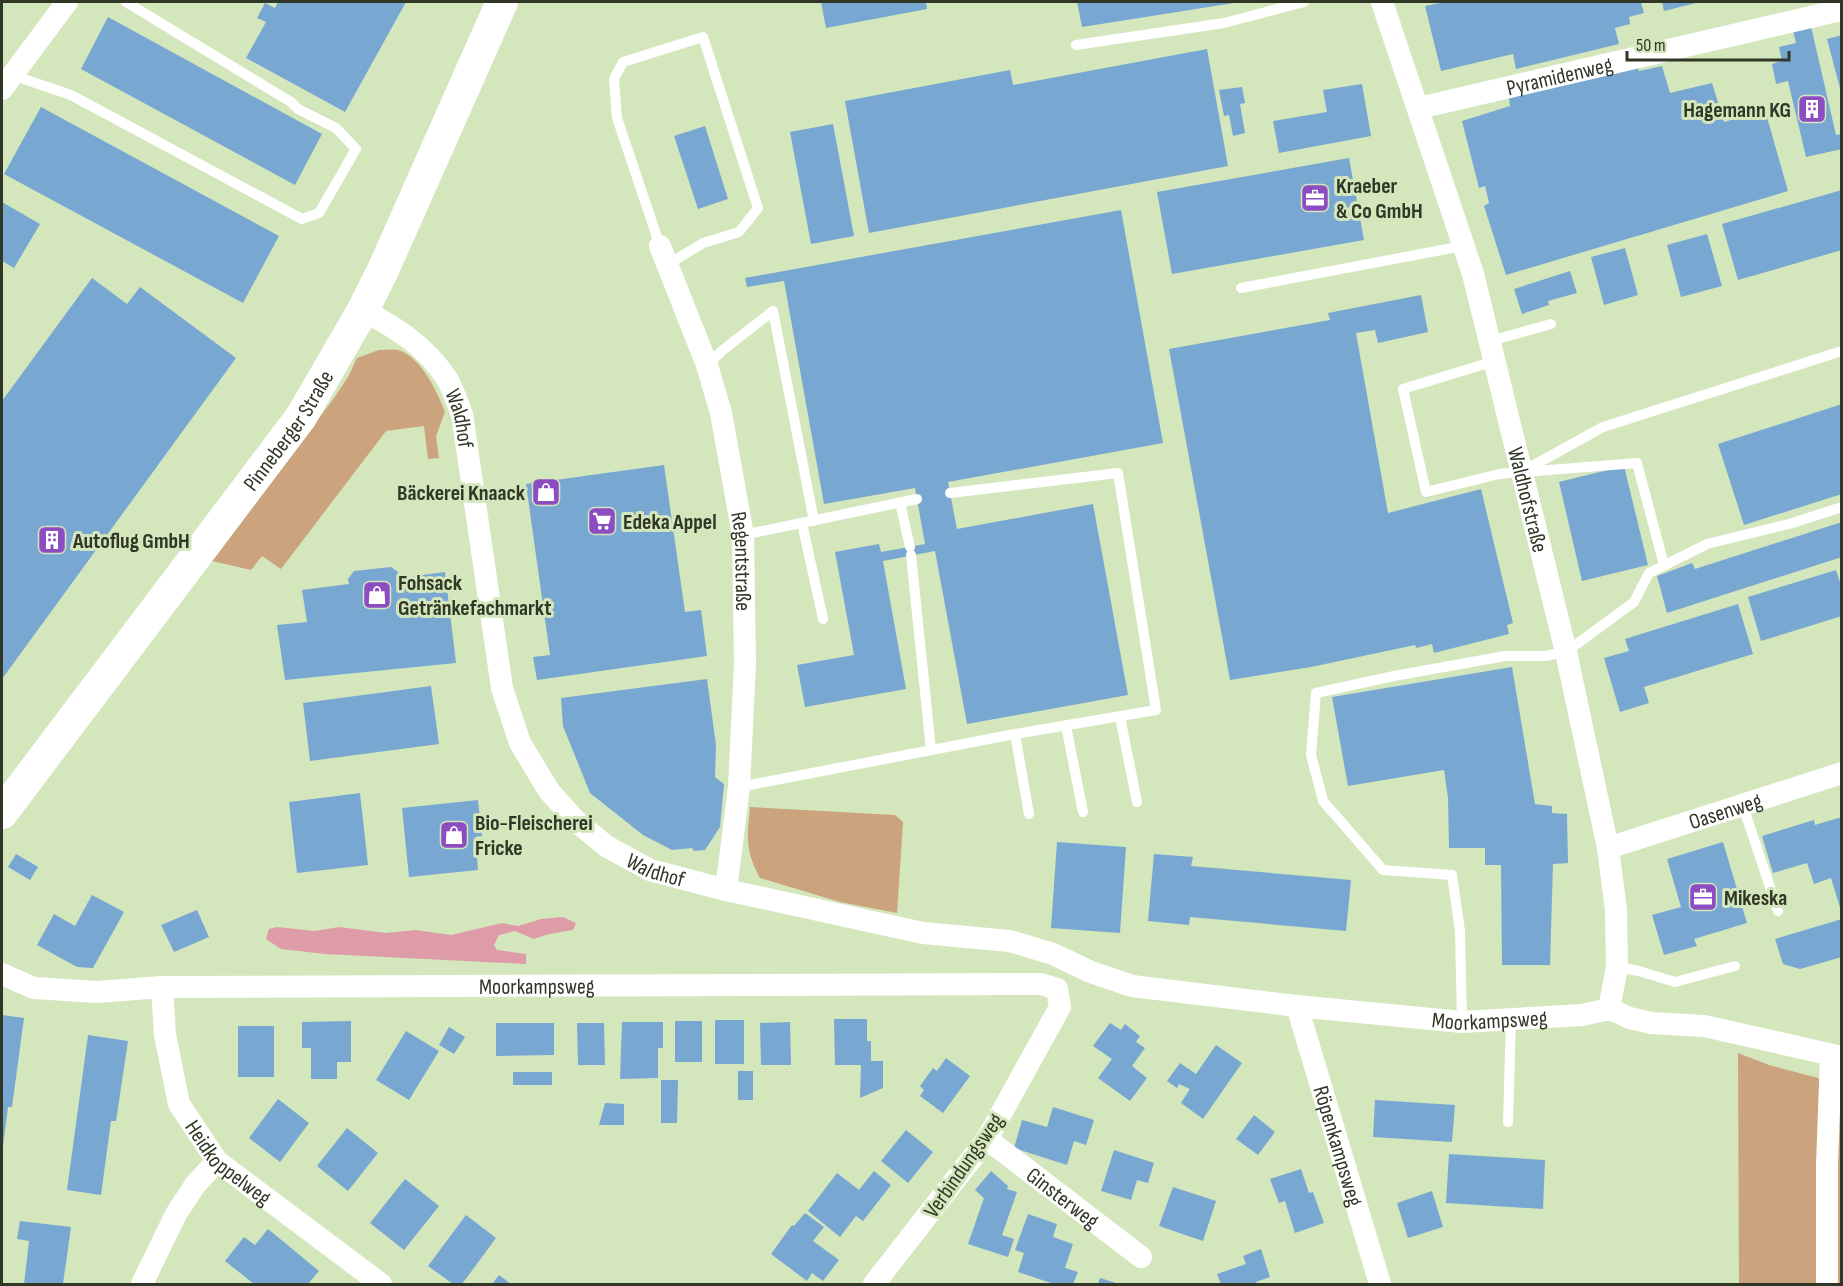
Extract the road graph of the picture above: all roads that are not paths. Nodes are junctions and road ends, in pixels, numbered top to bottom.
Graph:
1 (67, 2) edge
2 (126, 2) edge
3 (502, 2) edge
4 (1304, 2) edge
5 (1382, 2) edge
6 (1841, 10) edge
7 (1076, 45) dead end
8 (7, 82) edge
9 (1419, 108) junction
10 (1463, 246) junction
11 (664, 255) junction
12 (1241, 288) dead end
13 (363, 310) junction
14 (1551, 324) dead end
15 (1492, 351) junction
16 (1842, 351) edge
17 (707, 365) junction
18 (1520, 472) junction
19 (950, 493) dead end
20 (917, 499) dead end
21 (900, 503) junction
22 (1842, 507) edge
23 (814, 521) junction
24 (802, 523) junction
25 (743, 536) junction
26 (1664, 565) junction
27 (823, 619) dead end
28 (1566, 652) junction
29 (1120, 717) junction
30 (1066, 726) junction
31 (1015, 734) junction
32 (932, 750) junction
33 (1842, 773) edge
34 (739, 787) junction
35 (1137, 802) dead end
36 (1743, 806) junction
37 (1083, 812) dead end
38 (2, 813) edge
39 (1029, 814) dead end
40 (1608, 848) junction
41 (726, 890) junction
42 (1778, 911) dead end
43 (1735, 966) dead end
44 (1617, 967) junction
45 (2, 974) edge
46 (1132, 986) joint
47 (162, 987) junction
48 (1297, 1006) junction
49 (1060, 1007) joint
50 (1609, 1009) junction
51 (1511, 1018) junction
52 (1462, 1022) junction
53 (1836, 1056) edge
54 (1508, 1122) dead end
55 (987, 1139) junction
56 (217, 1161) junction
57 (1141, 1257) dead end
58 (142, 1284) edge
59 (381, 1284) edge
60 (874, 1284) edge
61 (1380, 1284) edge
62 (1827, 1284) edge

1 - 8 street
2 - 8 lane
3 - 13 main road, Pinneberger Straße
4 - 7 lane
5 - 9 street, Waldhofstraße
6 - 9 street, Pyramidenweg
9 - 10 street, Waldhofstraße
10 - 12 lane
10 - 15 street, Waldhofstraße
11 - 11 lane
11 - 17 street, Regentstraße
13 - 38 main road, Pinneberger Straße
13 - 41 street, Waldhof
14 - 15 lane
15 - 18 street, Waldhofstraße
15 - 18 lane
16 - 18 lane
17 - 23 lane
17 - 25 street, Regentstraße
18 - 26 lane
18 - 28 street, Waldhofstraße
19 - 29 lane
20 - 21 lane
21 - 23 lane
21 - 32 lane
22 - 26 lane
23 - 24 lane
24 - 25 lane
24 - 27 lane
25 - 34 street, Regentstraße
26 - 28 lane
28 - 40 street, Waldhofstraße
28 - 52 lane
29 - 30 lane
29 - 35 lane
30 - 31 lane
30 - 37 lane
31 - 32 lane
31 - 39 lane
32 - 34 lane
33 - 36 street, Oasenweg
34 - 41 street, Regentstraße
36 - 40 street, Oasenweg
36 - 42 lane
40 - 44 street, Waldhofstraße
41 - 46 street, Waldhof
43 - 44 lane
44 - 50 street, Waldhofstraße
45 - 47 street, Moorkampsweg
46 - 48 street, Moorkampsweg
47 - 49 street, Moorkampsweg
47 - 56 street, Heidkoppelweg
48 - 52 street, Moorkampsweg
48 - 61 street, Röpenkampsweg
49 - 55 street, Verbindungsweg
50 - 51 street, Moorkampsweg
50 - 53 street
51 - 52 street, Moorkampsweg
51 - 54 lane
53 - 62 street
55 - 57 street, Ginsterweg
55 - 60 street, Verbindungsweg
56 - 58 street
56 - 59 street, Heidkoppelweg

